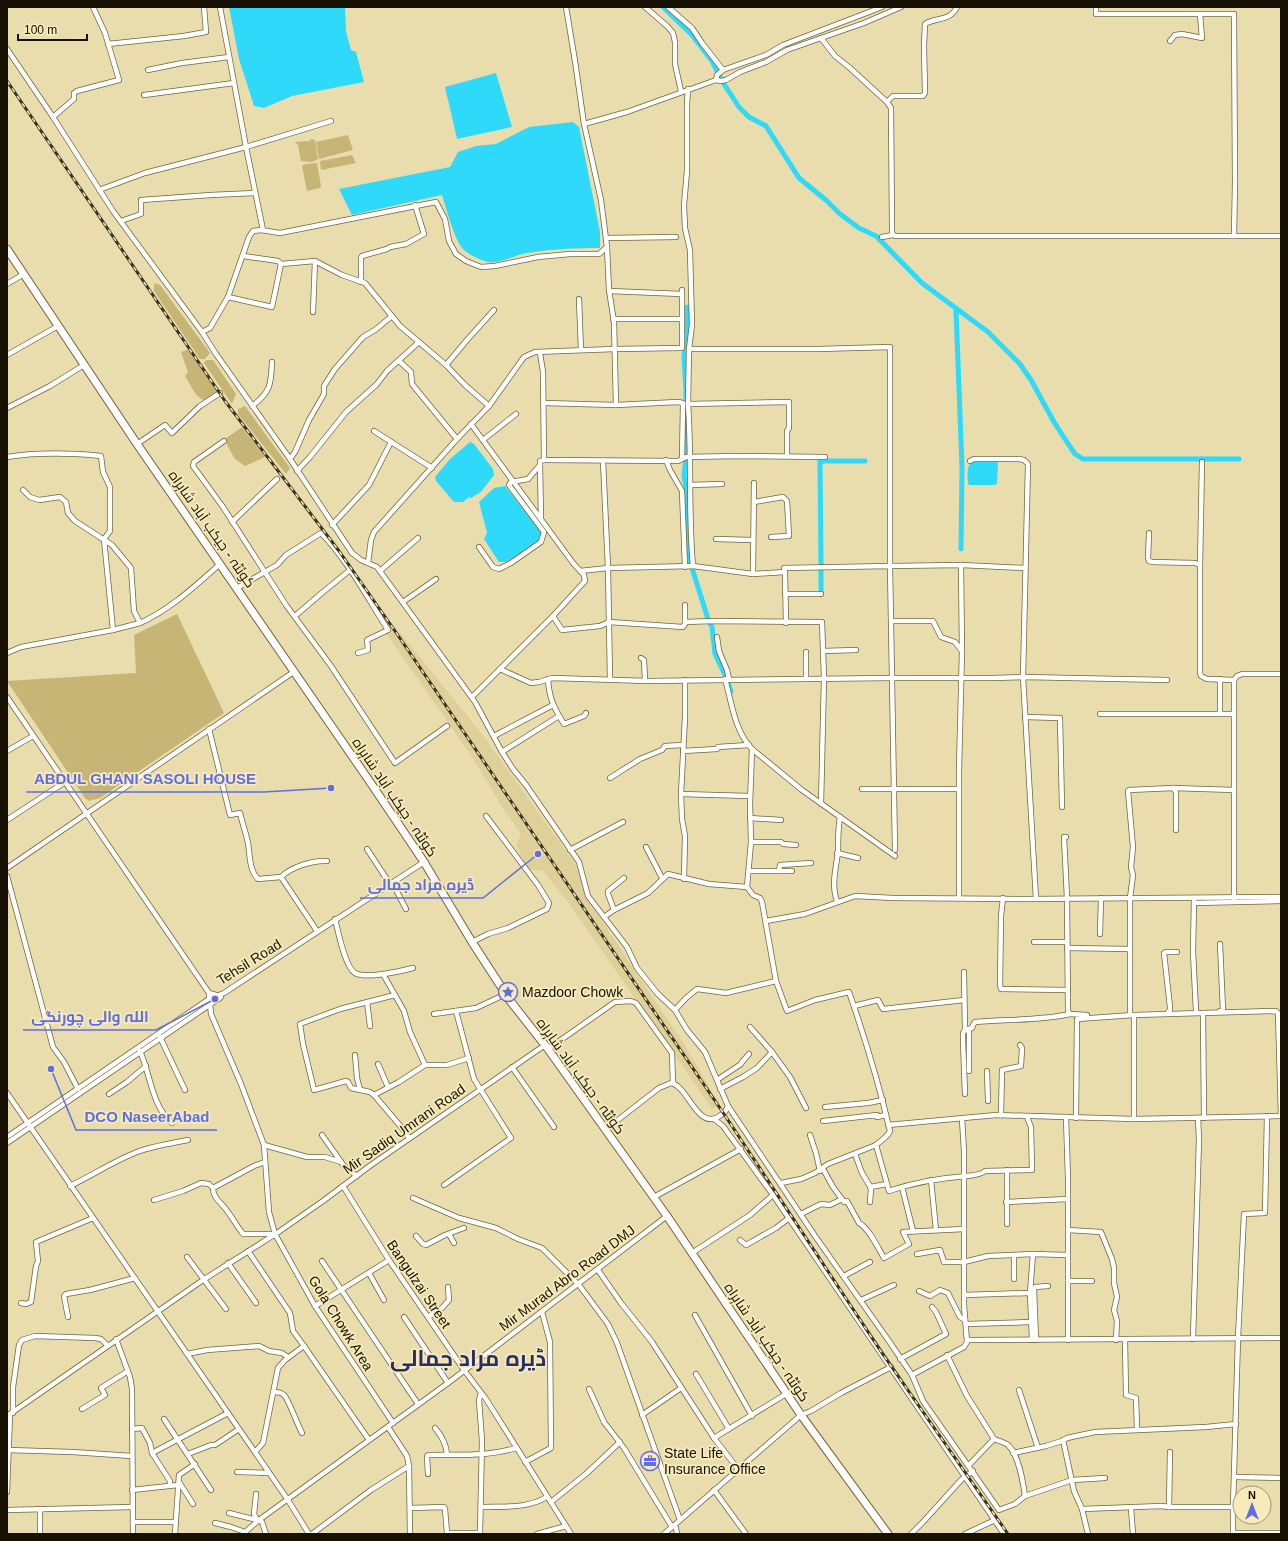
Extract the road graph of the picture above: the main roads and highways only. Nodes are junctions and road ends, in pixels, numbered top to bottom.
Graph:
1 (7, 249) edge
2 (888, 1534) edge

1 - 2 highway, کوئٹہ - جیکب آباد شاہراہ

